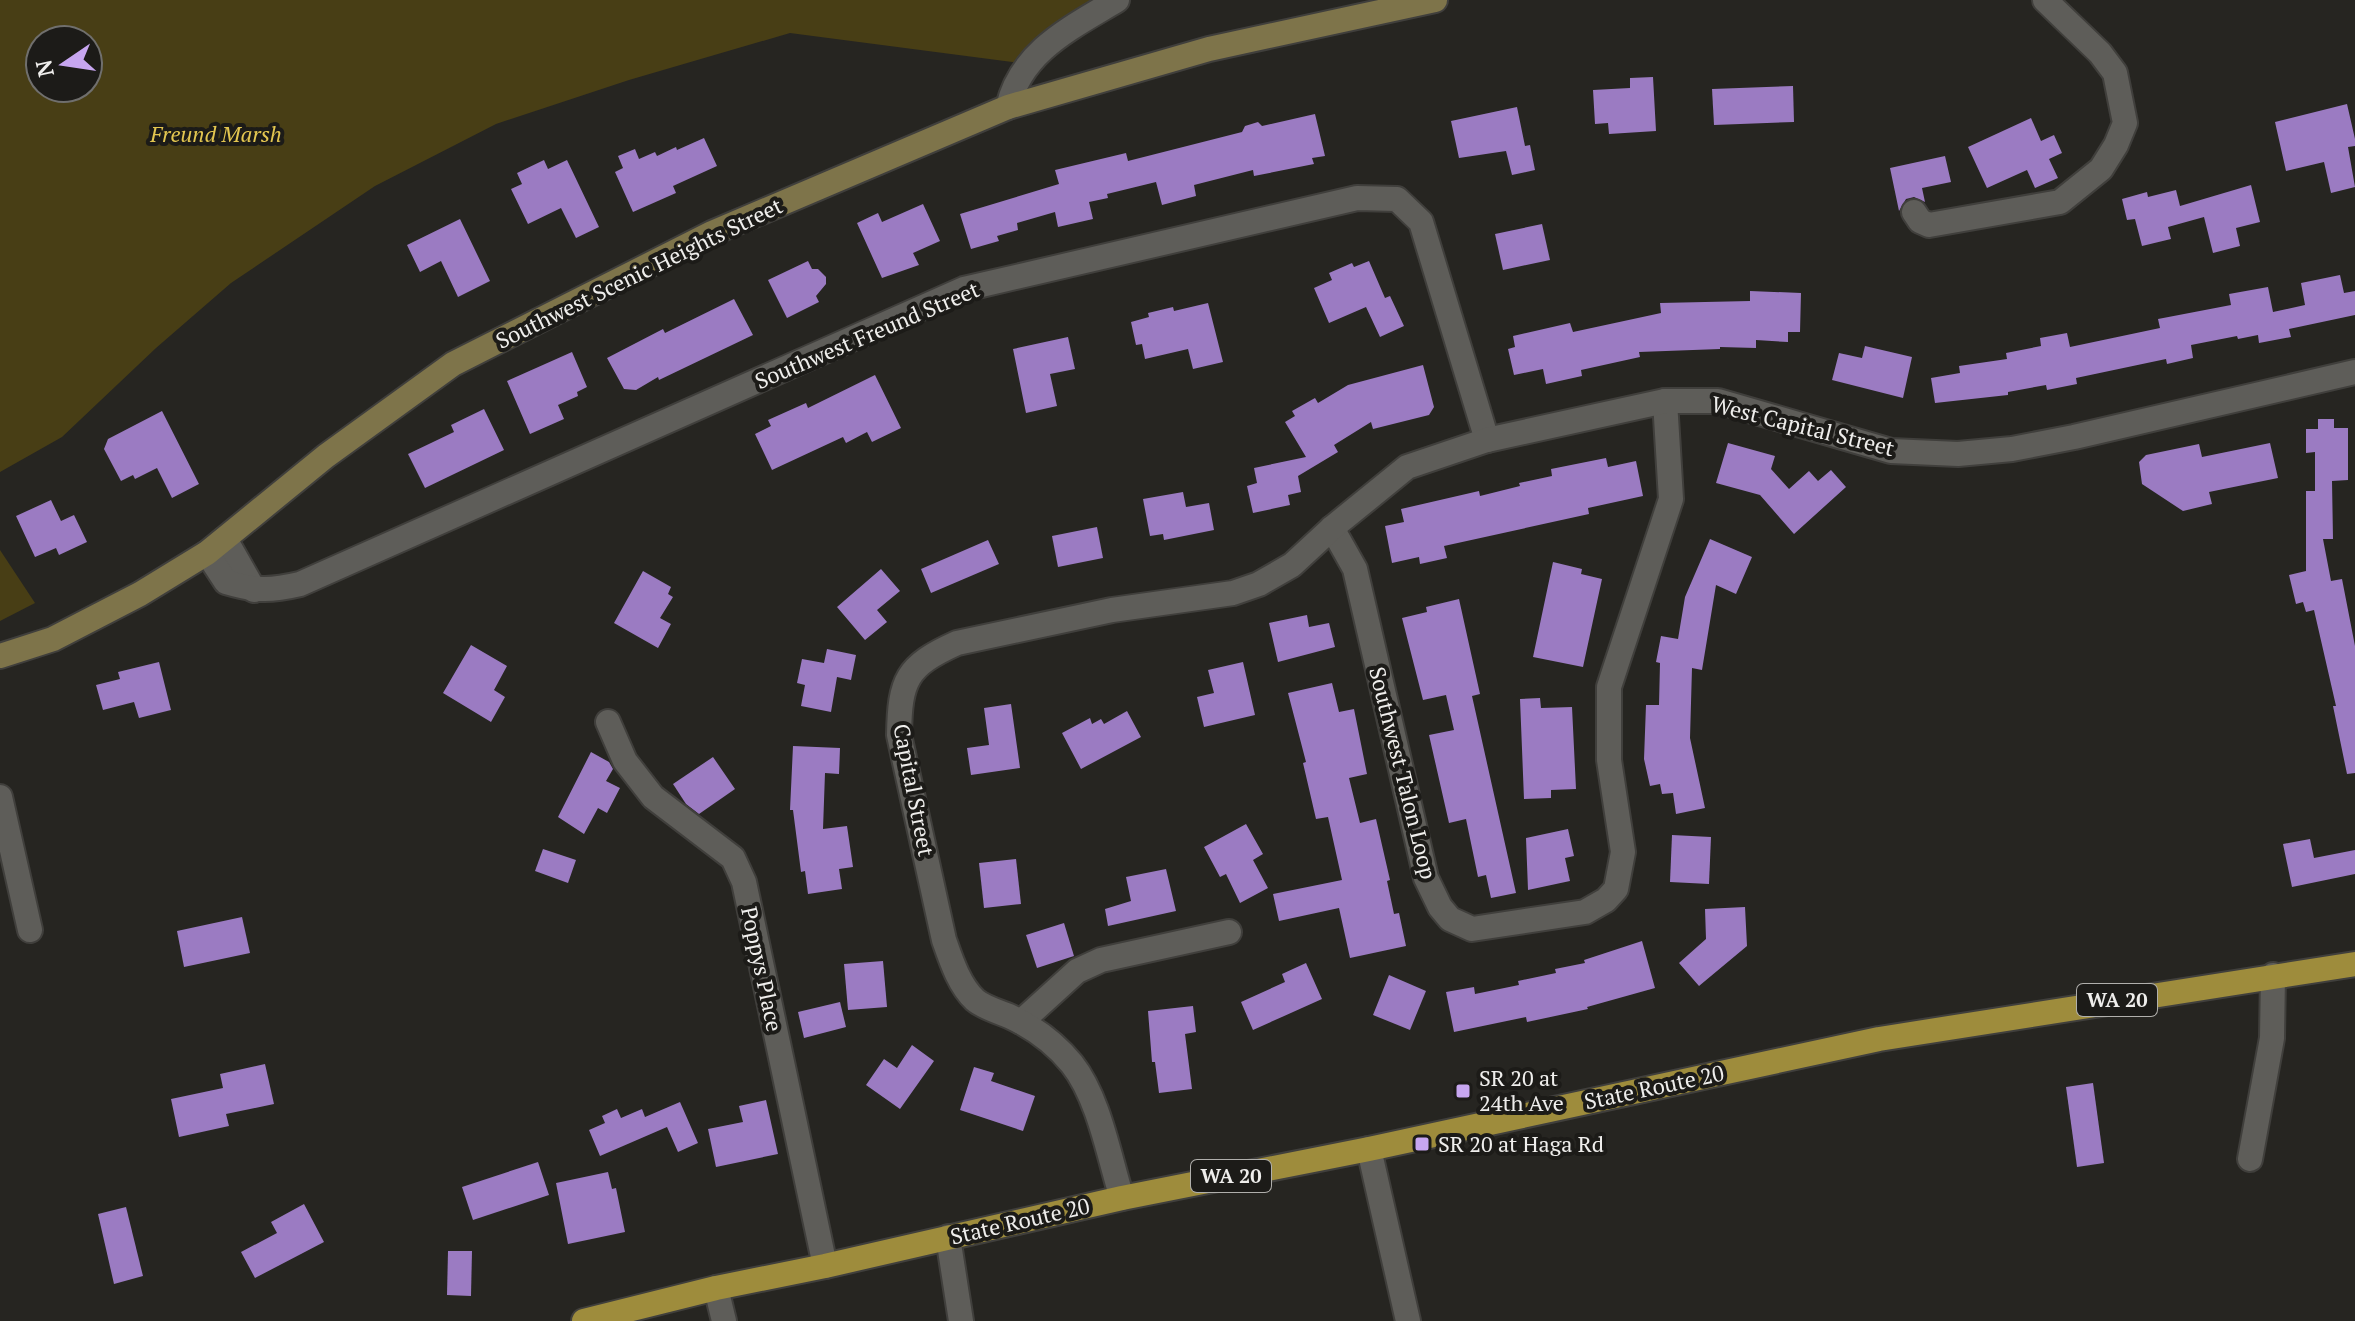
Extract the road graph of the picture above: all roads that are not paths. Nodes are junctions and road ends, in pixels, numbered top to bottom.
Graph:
1 (1117, 0) edge
2 (1435, 0) edge
3 (2045, 0) edge
4 (1008, 107) junction
5 (1914, 212) dead end
6 (2355, 372) edge
7 (1665, 401) junction
8 (1487, 440) junction
9 (1332, 528) junction
10 (216, 546) junction
11 (0, 656) edge
12 (608, 722) dead end
13 (0, 797) edge
14 (30, 930) dead end
15 (1229, 932) dead end
16 (2355, 964) edge
17 (2273, 975) junction
18 (1021, 1022) junction
19 (1369, 1149) junction
20 (2250, 1159) dead end
21 (1122, 1198) junction
22 (948, 1237) junction
23 (825, 1266) junction
24 (716, 1288) junction
25 (584, 1321) edge
26 (724, 1321) edge
27 (961, 1321) edge
28 (1408, 1321) edge

1 - 4 street
2 - 4 street, Southwest Scenic Heights Street
3 - 5 street
4 - 10 street, Southwest Scenic Heights Street
6 - 7 street, West Capital Street
7 - 8 street, West Capital Street
7 - 9 street, Southwest Talon Loop
8 - 9 street, Capital Street
8 - 10 street, Southwest Freund Street
9 - 18 street, Capital Street
10 - 11 street, Southwest Scenic Heights Street
12 - 23 street, Poppys Place
13 - 14 street
15 - 18 street
16 - 17 main road, State Route 20 / WA 20
17 - 19 main road, State Route 20 / WA 20
17 - 20 street
18 - 21 street, Capital Street
19 - 21 main road, State Route 20 / WA 20
19 - 28 street
21 - 22 main road, State Route 20 / WA 20
22 - 23 main road, State Route 20 / WA 20
22 - 27 street
23 - 24 main road, State Route 20 / WA 20
24 - 25 main road, State Route 20 / WA 20
24 - 26 street

